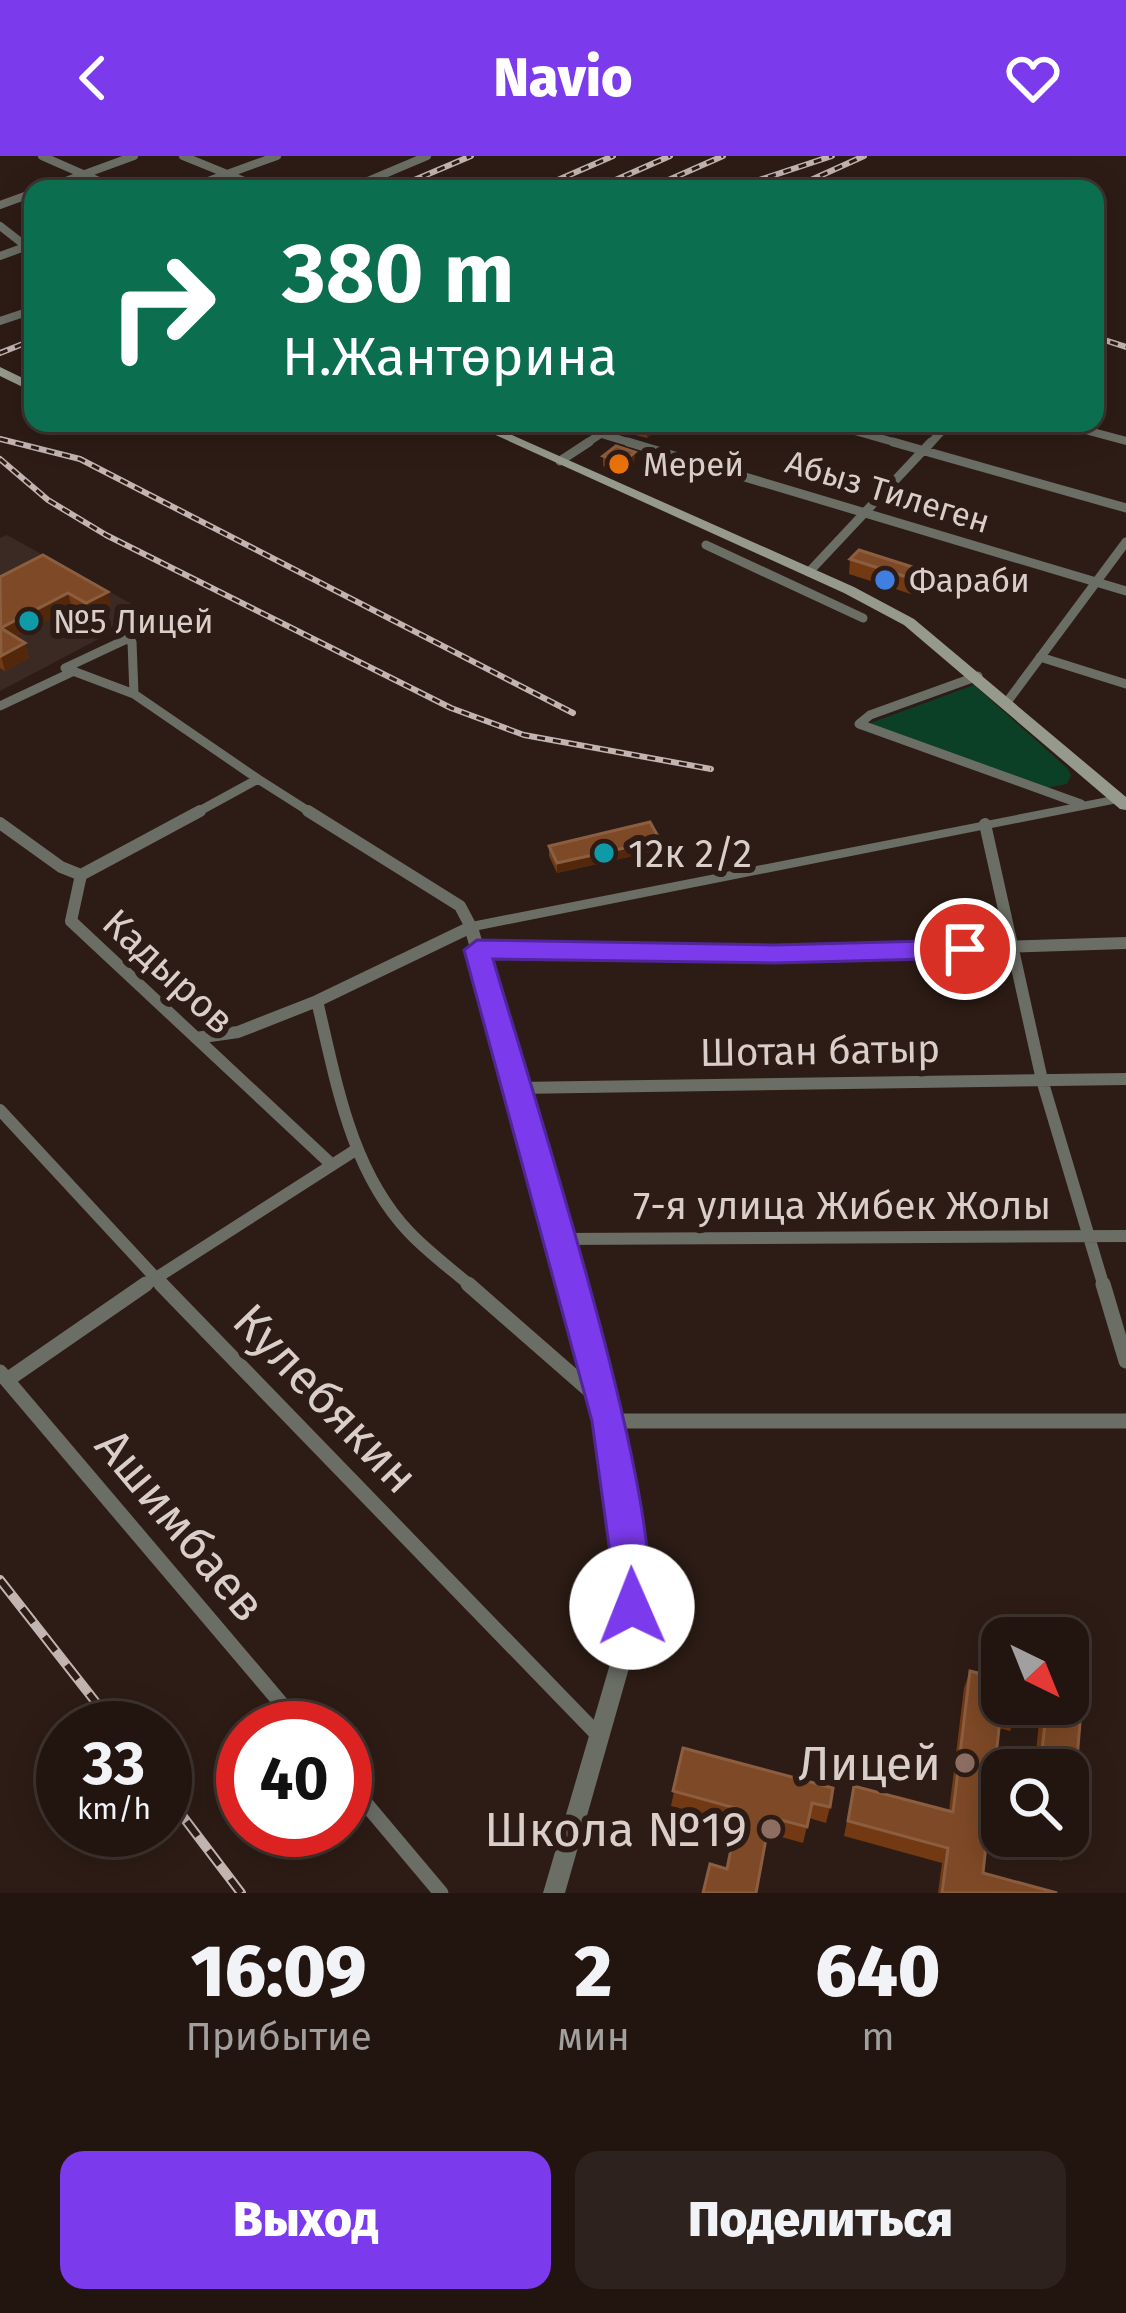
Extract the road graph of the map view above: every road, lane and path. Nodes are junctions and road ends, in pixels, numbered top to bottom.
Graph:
1 (42, 156) edge
2 (134, 156) edge
3 (183, 156) edge
4 (277, 156) edge
5 (427, 156) edge
6 (84, 174) junction
7 (226, 174) junction
8 (68, 180) edge
9 (97, 180) edge
10 (210, 180) edge
11 (241, 180) edge
12 (370, 180) edge
13 (496, 432) edge
14 (594, 432) edge
15 (606, 432) edge
16 (859, 432) edge
17 (940, 432) edge
18 (1092, 432) edge
19 (603, 435) junction
20 (1126, 441) edge
21 (923, 450) junction
22 (560, 460) junction
23 (1126, 508) edge
24 (865, 513) junction
25 (1126, 542) edge
26 (706, 544) dead end
27 (809, 572) junction
28 (1096, 582) junction
29 (1126, 591) edge
30 (863, 618) dead end
31 (1040, 656) junction
32 (72, 673) junction
33 (978, 676) junction
34 (1126, 684) edge
35 (134, 694) junction
36 (1007, 702) junction
37 (0, 706) edge
38 (258, 779) junction
39 (1122, 802) edge
40 (1081, 805) junction
41 (0, 824) edge
42 (985, 824) junction
43 (81, 874) junction
44 (471, 927) junction
45 (1126, 943) edge
46 (1013, 947) junction
47 (477, 950) junction
48 (317, 1001) junction
49 (196, 1038) junction
50 (1126, 1078) edge
51 (1042, 1080) junction
52 (516, 1088) junction
53 (0, 1110) edge
54 (354, 1151) junction
55 (331, 1164) junction
56 (1126, 1236) edge
57 (1087, 1237) junction
58 (558, 1239) junction
59 (155, 1278) junction
60 (1126, 1361) edge
61 (4, 1376) edge
62 (606, 1412) junction
63 (1126, 1420) edge
64 (279, 1701) edge
65 (599, 1736) junction
66 (372, 1811) edge
67 (441, 1893) edge
68 (554, 1893) edge

1 - 6 street
2 - 6 street
3 - 7 street
4 - 7 street
5 - 12 street
6 - 8 street
6 - 9 street
7 - 10 street
7 - 11 street
13 - 22 main road
14 - 19 street, Абыз Тилеген
15 - 19 street
16 - 21 street
17 - 21 street
18 - 20 street
19 - 22 street
19 - 24 street, Абыз Тилеген
21 - 23 street
21 - 24 street
22 - 27 main road
24 - 27 street
24 - 28 street, Абыз Тилеген
25 - 28 street
26 - 30 street
27 - 33 main road
28 - 29 street, Абыз Тилеген
28 - 31 street
31 - 34 street
31 - 36 street
32 - 35 street
32 - 35 street
32 - 37 street
33 - 36 main road
33 - 40 street
35 - 38 street
36 - 39 main road
38 - 43 street
38 - 44 street
39 - 40 street
40 - 42 street
41 - 43 street, Кадыров
42 - 44 street
42 - 46 street
43 - 49 street, Кадыров
44 - 47 street
44 - 48 street
45 - 46 street
46 - 47 street
46 - 51 street
47 - 52 street
48 - 49 street
48 - 54 street
49 - 55 street, Кадыров
50 - 51 street, Шотан батыр
51 - 52 street, Шотан батыр
51 - 57 street
52 - 58 street
53 - 59 street, Кулебякин
54 - 55 street
54 - 62 street
55 - 59 street
56 - 57 street, 7-я улица Жибек Жолы
57 - 58 street, 7-я улица Жибек Жолы
57 - 60 street
58 - 62 street
59 - 61 street
59 - 65 street, Кулебякин
61 - 64 street, Ашимбаев
62 - 63 street
62 - 65 street
65 - 68 street
66 - 67 street

